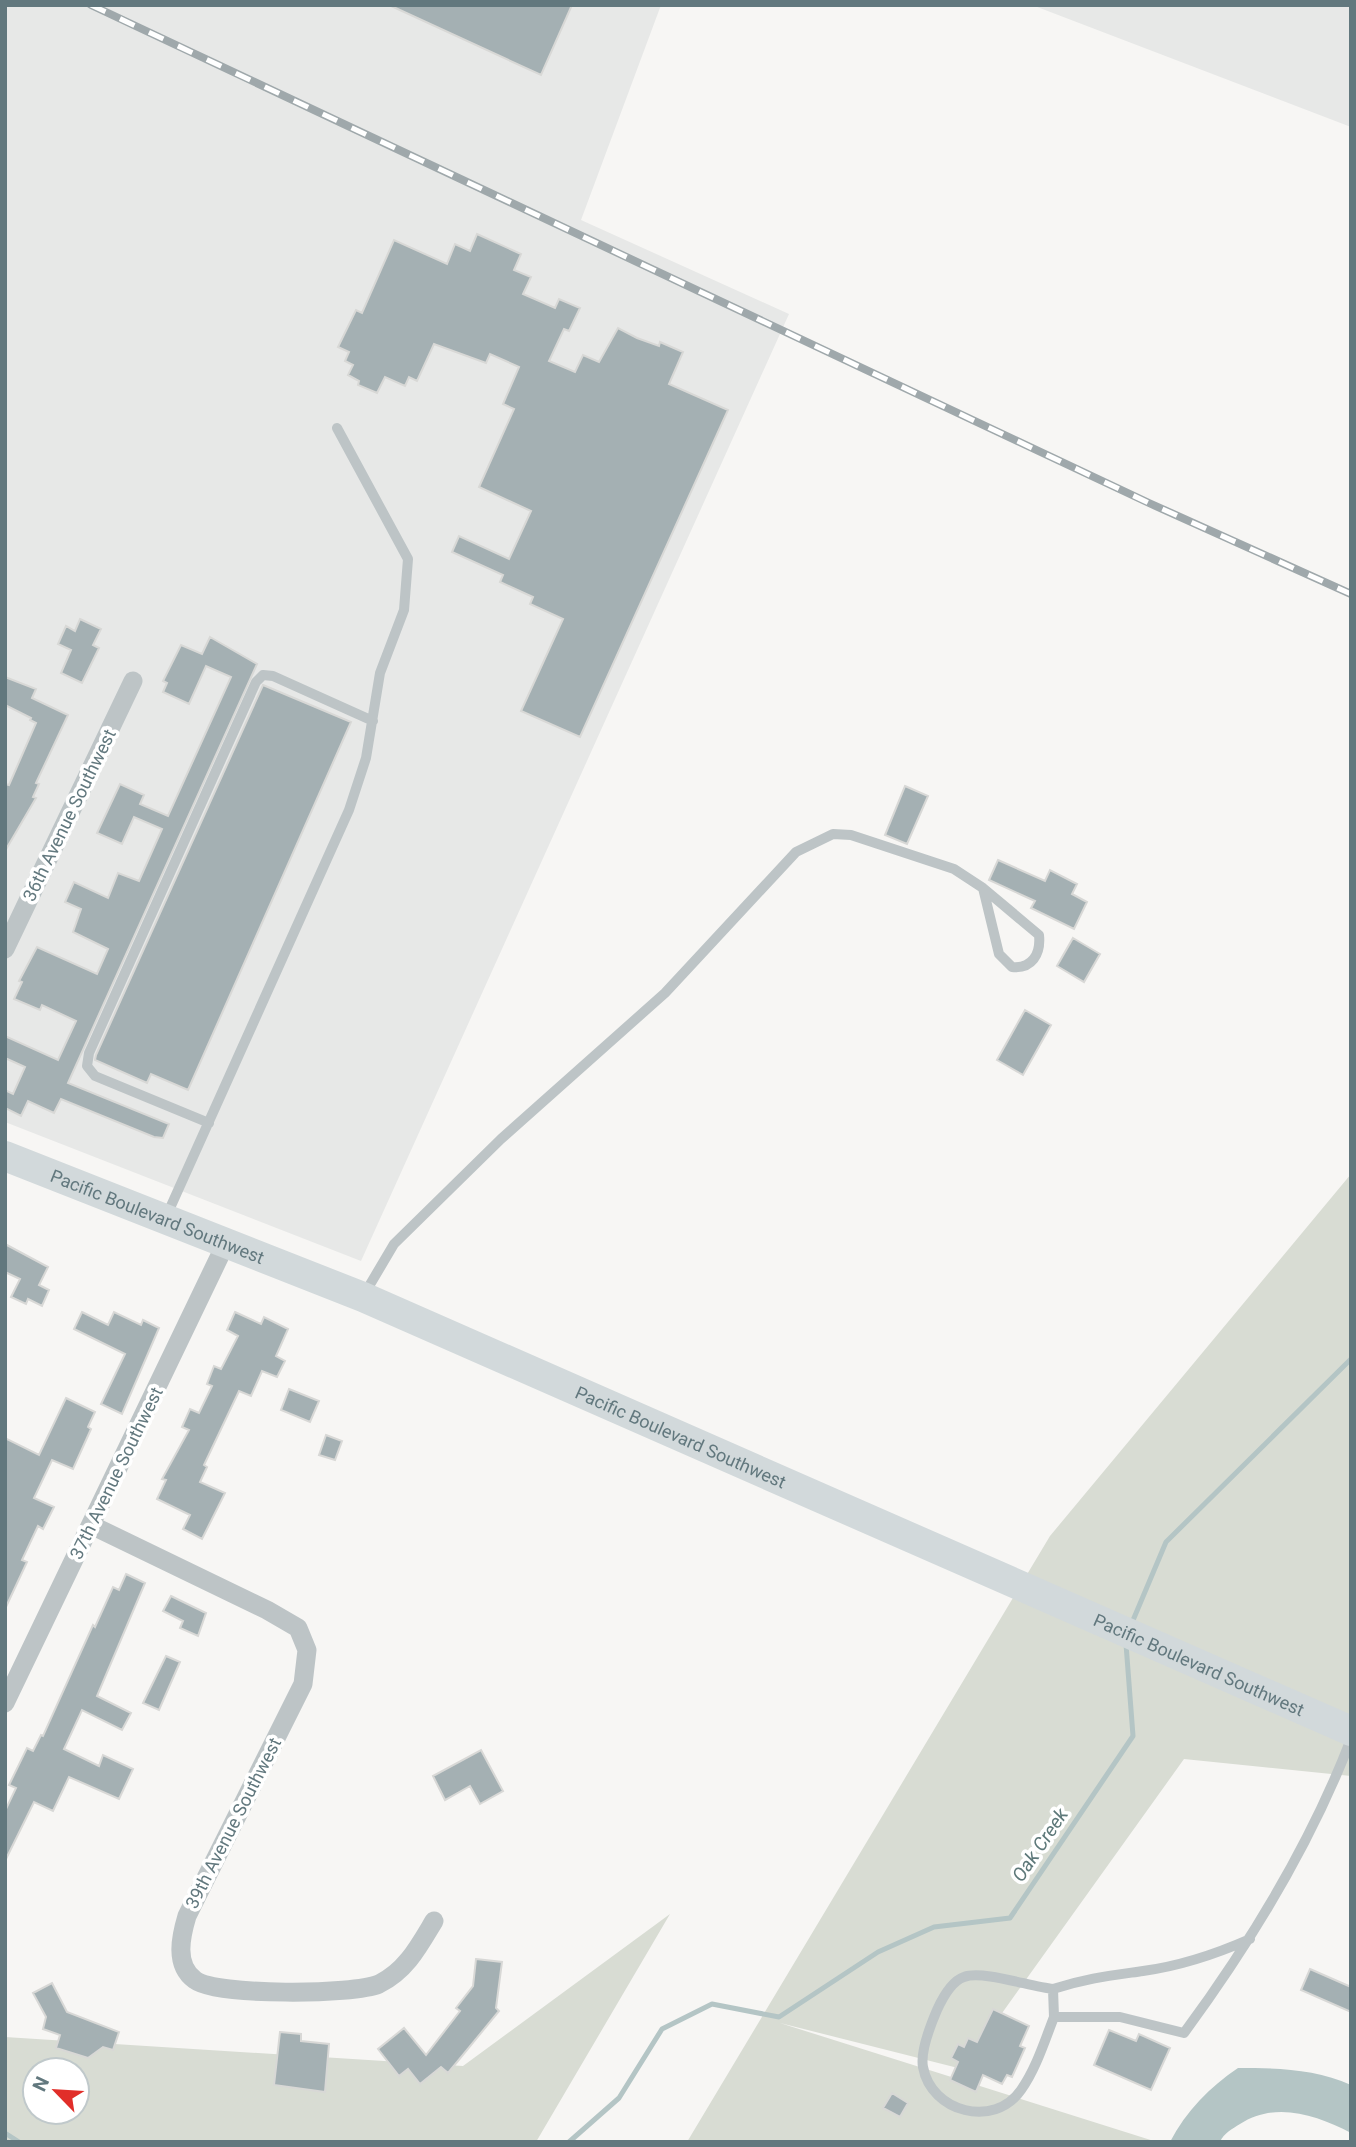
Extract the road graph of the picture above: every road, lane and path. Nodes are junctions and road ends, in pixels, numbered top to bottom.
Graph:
1 (337, 428) dead end
2 (133, 681) dead end
3 (373, 721) junction
4 (983, 888) junction
5 (5, 949) edge
6 (209, 1123) junction
7 (5, 1156) edge
8 (165, 1221) junction
9 (226, 1243) junction
10 (363, 1297) junction
11 (91, 1525) junction
12 (5, 1703) edge
13 (1351, 1731) edge
14 (1351, 1739) edge
15 (434, 1921) dead end
16 (1250, 1939) junction
17 (1053, 1989) junction
18 (1054, 2017) junction

1 - 3 lane
2 - 5 street, 36th Avenue Southwest
3 - 6 lane
3 - 6 lane
4 - 4 lane
4 - 10 lane
6 - 8 lane
7 - 8 main road, Pacific Boulevard Southwest
8 - 9 main road, Pacific Boulevard Southwest
9 - 10 main road, Pacific Boulevard Southwest
9 - 11 street, 37th Avenue Southwest
10 - 13 main road, Pacific Boulevard Southwest
11 - 12 street, 37th Avenue Southwest
11 - 15 street, 39th Avenue Southwest
14 - 16 lane
16 - 17 lane
16 - 18 lane
17 - 18 lane
17 - 18 lane

